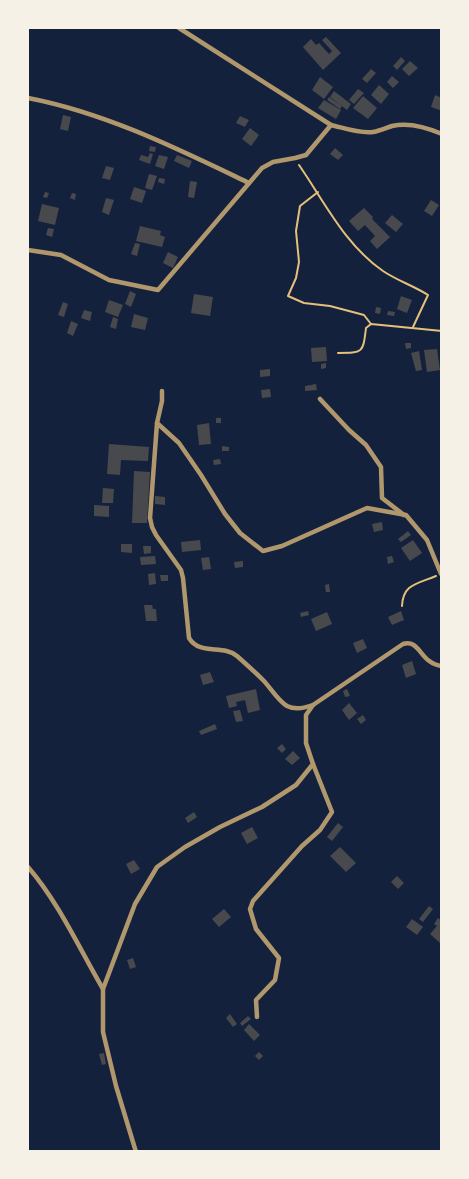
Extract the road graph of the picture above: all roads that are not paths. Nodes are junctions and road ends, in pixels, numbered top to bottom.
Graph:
1 (178, 28) edge
2 (28, 98) edge
3 (331, 126) junction
4 (442, 134) edge
5 (249, 183) junction
6 (28, 250) edge
7 (162, 391) dead end
8 (320, 399) dead end
9 (157, 423) junction
10 (406, 515) junction
11 (441, 574) edge
12 (442, 666) edge
13 (313, 705) junction
14 (313, 764) junction
15 (28, 867) edge
16 (103, 989) junction
17 (257, 1017) dead end
18 (136, 1152) edge

1 - 3 street
2 - 5 street
3 - 4 street
3 - 5 street
5 - 6 street
7 - 9 street
8 - 10 street
9 - 10 street
9 - 13 street
10 - 11 street
12 - 13 street
13 - 14 street
14 - 16 street
14 - 17 street
15 - 16 street
16 - 18 street

